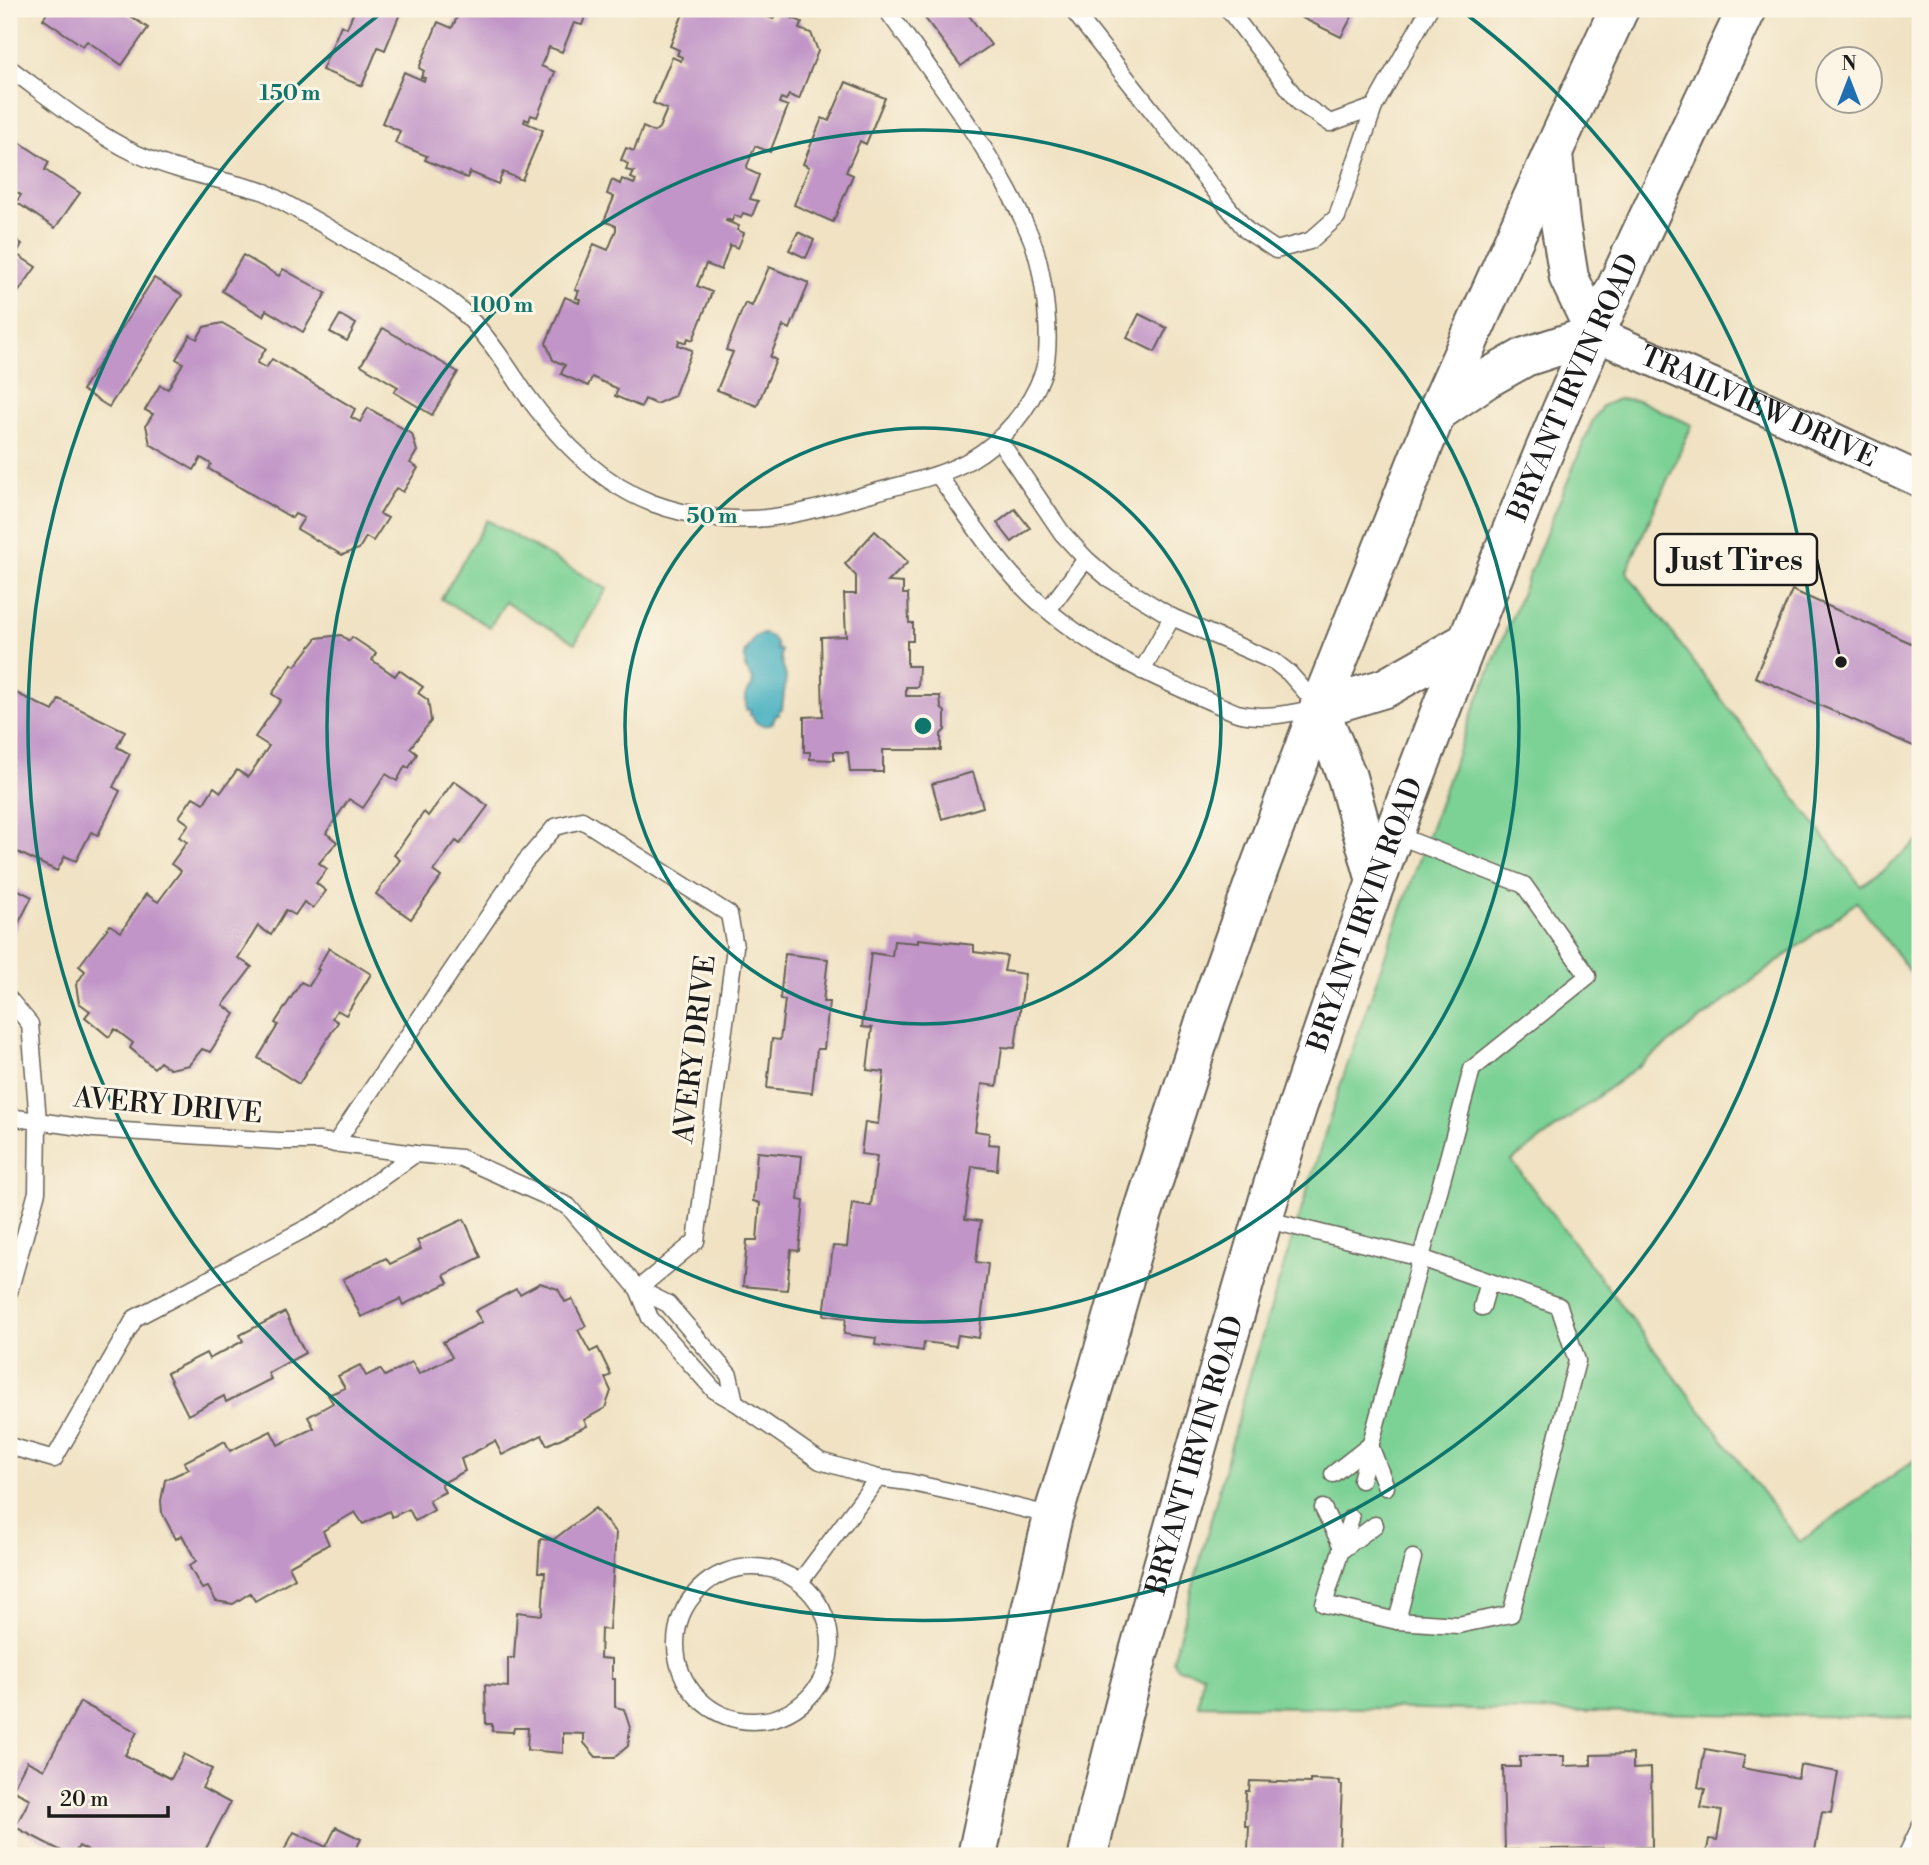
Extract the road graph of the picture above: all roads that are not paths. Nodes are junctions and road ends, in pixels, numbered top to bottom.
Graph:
1 (886, 9) edge
2 (1072, 9) edge
3 (1228, 9) edge
4 (1429, 9) edge
5 (1619, 9) edge
6 (1747, 9) edge
7 (9, 68) edge
8 (1374, 107) junction
9 (1553, 152) junction
10 (1596, 334) junction
11 (1436, 414) junction
12 (999, 440) junction
13 (939, 474) junction
14 (1920, 480) edge
15 (1086, 559) junction
16 (1048, 610) junction
17 (1172, 617) junction
18 (1468, 640) junction
19 (1142, 671) junction
20 (1319, 708) junction
21 (1394, 834) junction
22 (1376, 881) junction
23 (9, 999) edge
24 (9, 1117) edge
25 (38, 1121) junction
26 (335, 1144) junction
27 (415, 1154) junction
28 (1264, 1219) junction
29 (1421, 1258) junction
30 (1489, 1282) junction
31 (638, 1289) junction
32 (9, 1292) edge
33 (1482, 1307) dead end
34 (735, 1402) junction
35 (1370, 1445) junction
36 (9, 1446) edge
37 (1333, 1474) dead end
38 (878, 1478) junction
39 (1361, 1480) dead end
40 (1386, 1487) dead end
41 (1323, 1508) dead end
42 (1053, 1516) junction
43 (1351, 1518) dead end
44 (1375, 1525) dead end
45 (1343, 1549) junction
46 (1413, 1558) dead end
47 (800, 1582) junction
48 (1396, 1621) junction
49 (1920, 1827) edge
50 (977, 1856) edge
51 (1088, 1856) edge
52 (1906, 1856) edge

1 - 12 lane
2 - 8 lane
3 - 8 lane
4 - 8 lane
5 - 9 main road
6 - 10 main road, BRYANT IRVIN ROAD
7 - 13 lane
9 - 10 main road
9 - 11 main road
10 - 11 main road
10 - 14 street, TRAILVIEW DRIVE
10 - 18 main road, BRYANT IRVIN ROAD
11 - 20 main road
12 - 13 lane
12 - 15 lane
13 - 16 lane
15 - 16 lane
15 - 17 lane
16 - 19 lane
17 - 19 lane
17 - 20 lane
18 - 20 main road
18 - 21 main road, BRYANT IRVIN ROAD
19 - 20 lane
20 - 22 main road
20 - 42 main road
21 - 22 main road, BRYANT IRVIN ROAD
21 - 29 lane
22 - 28 main road, BRYANT IRVIN ROAD
23 - 25 lane
24 - 25 lane, AVERY DRIVE
25 - 26 lane, AVERY DRIVE
25 - 32 lane, AVERY DRIVE
26 - 27 lane, AVERY DRIVE
26 - 31 lane, AVERY DRIVE
27 - 31 lane, AVERY DRIVE
27 - 36 lane
28 - 29 lane
28 - 51 main road, BRYANT IRVIN ROAD
29 - 30 lane
29 - 35 lane
30 - 33 lane
30 - 48 lane
31 - 34 lane, AVERY DRIVE
31 - 34 lane, AVERY DRIVE
34 - 38 lane, AVERY DRIVE
35 - 37 lane
35 - 39 lane
35 - 40 lane
38 - 42 lane, AVERY DRIVE
38 - 47 lane
41 - 45 lane
42 - 50 main road
43 - 45 lane
44 - 45 lane
45 - 48 lane
46 - 48 lane
47 - 47 lane
49 - 52 lane

